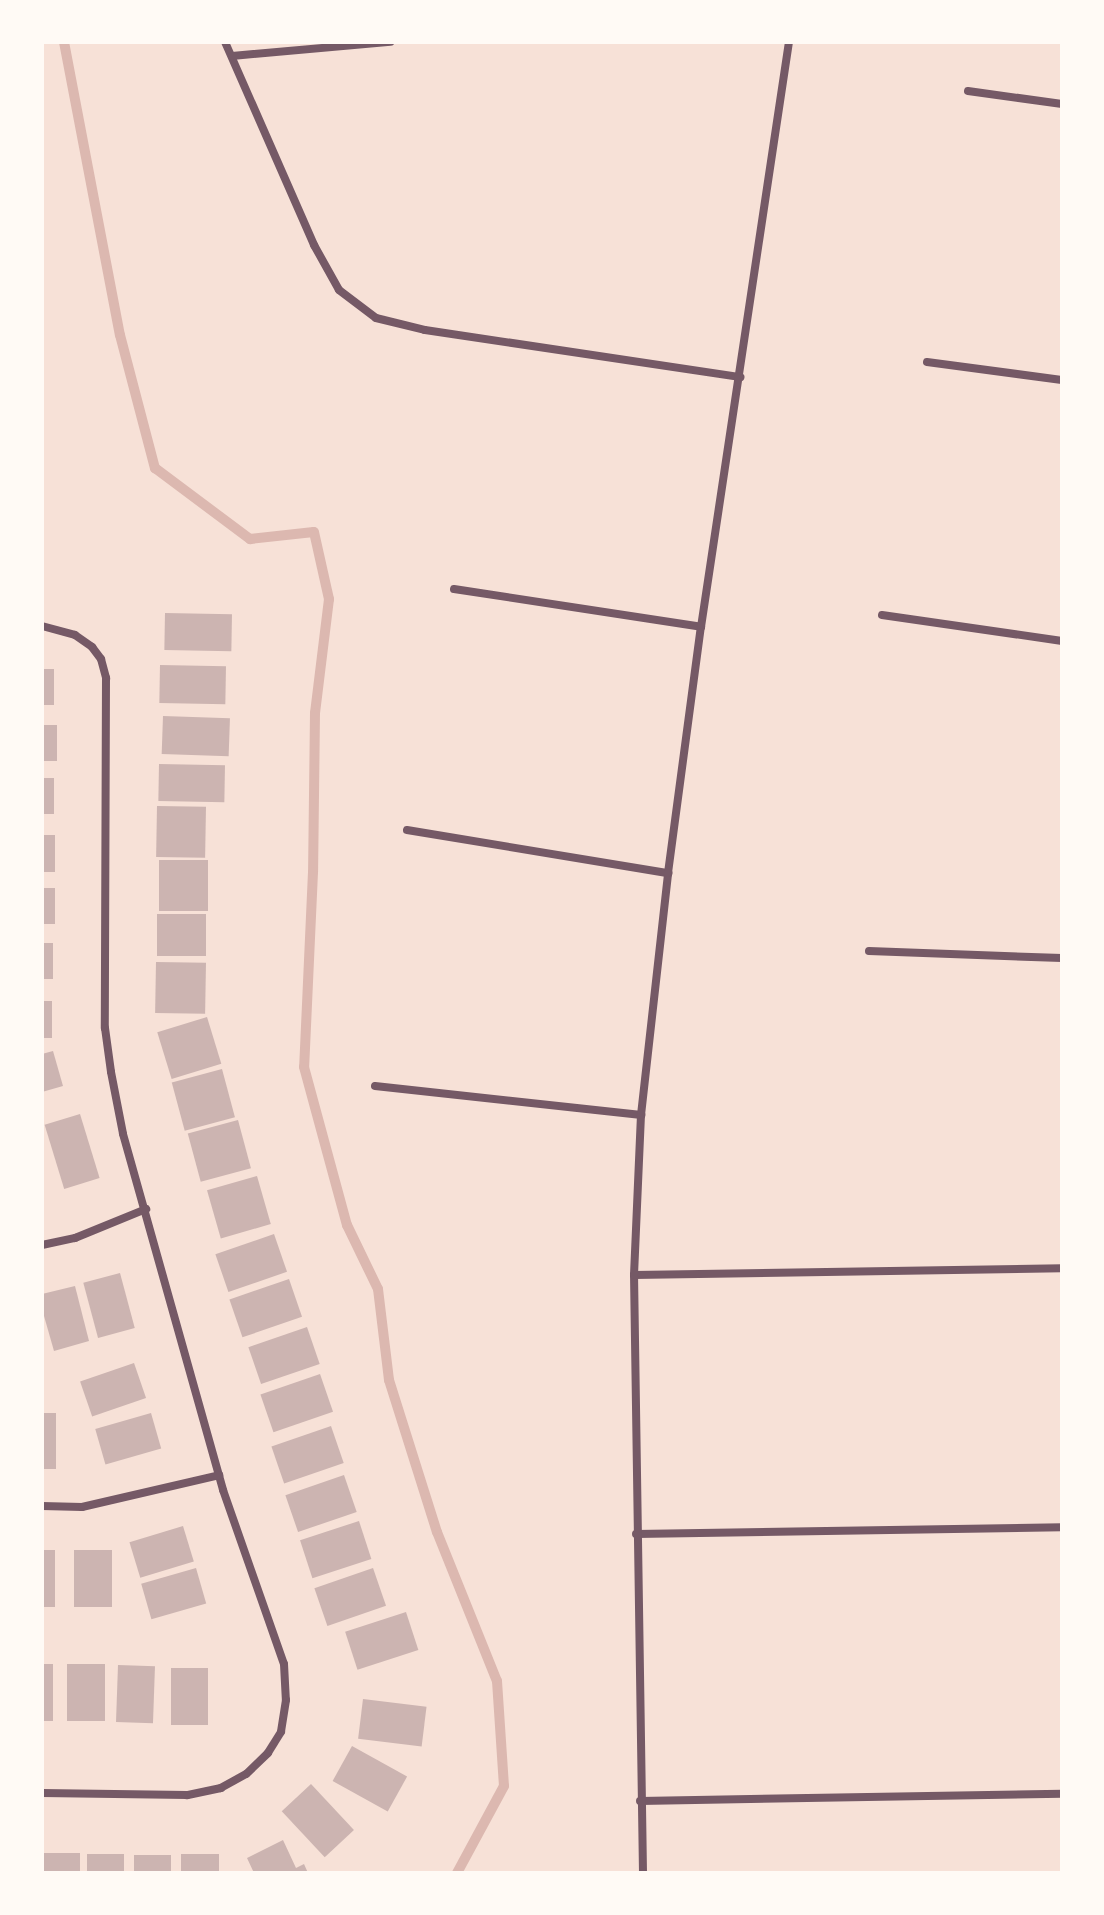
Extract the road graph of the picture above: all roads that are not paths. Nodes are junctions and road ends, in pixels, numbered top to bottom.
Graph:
1 (225, 42) edge
2 (390, 42) edge
3 (789, 42) edge
4 (232, 56) junction
5 (968, 91) dead end
6 (1062, 104) edge
7 (927, 362) dead end
8 (741, 377) junction
9 (1062, 380) edge
10 (454, 589) dead end
11 (882, 615) dead end
12 (42, 626) edge
13 (701, 627) junction
14 (1062, 641) edge
15 (407, 830) dead end
16 (668, 873) junction
17 (869, 951) dead end
18 (1062, 958) edge
19 (375, 1086) dead end
20 (641, 1115) junction
21 (146, 1209) junction
22 (42, 1245) edge
23 (1062, 1268) edge
24 (634, 1275) junction
25 (219, 1475) junction
26 (42, 1506) edge
27 (1062, 1527) edge
28 (636, 1534) junction
29 (42, 1793) edge
30 (1062, 1794) edge
31 (640, 1801) junction
32 (643, 1873) edge

1 - 4 street
2 - 4 street
3 - 8 street
4 - 8 street
5 - 6 street
7 - 9 street
8 - 13 street
10 - 13 street
11 - 14 street
12 - 21 street
13 - 16 street
15 - 16 street
16 - 20 street
17 - 18 street
19 - 20 street
20 - 24 street
21 - 22 street
21 - 25 street
23 - 24 street
24 - 28 street
25 - 26 street
25 - 29 street
27 - 28 street
28 - 31 street
30 - 31 street
31 - 32 street

